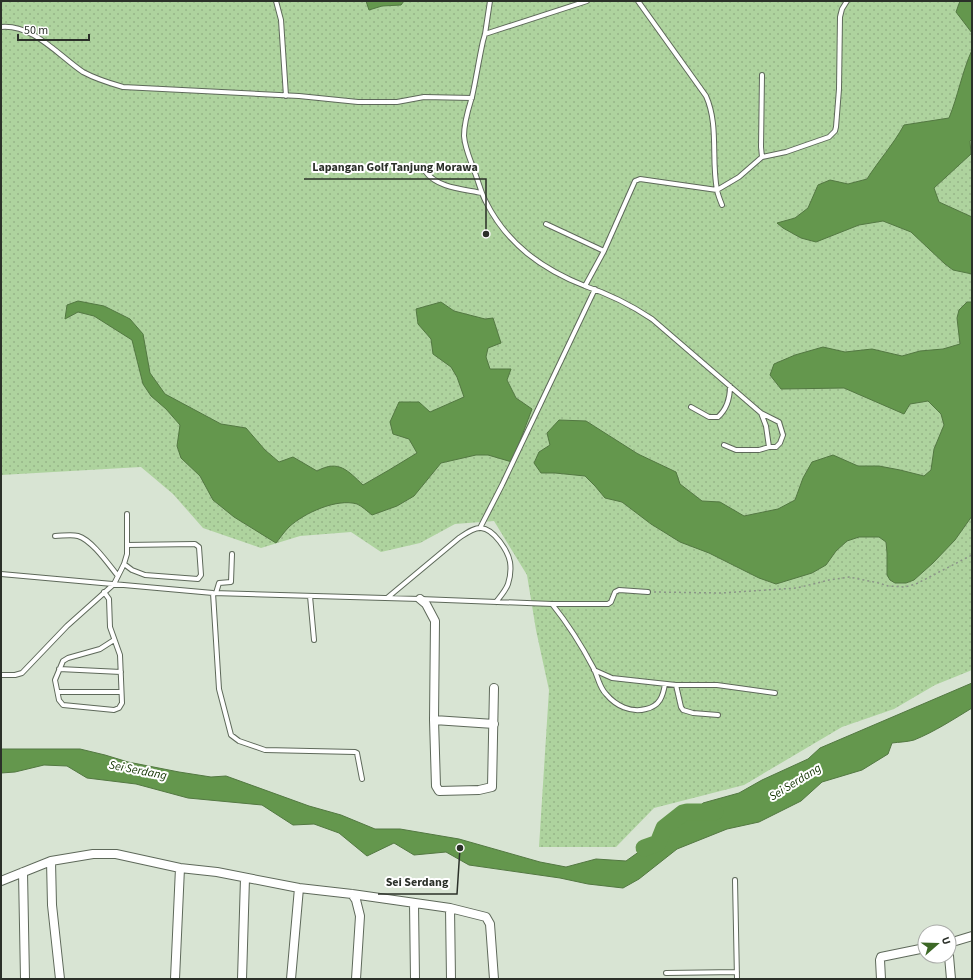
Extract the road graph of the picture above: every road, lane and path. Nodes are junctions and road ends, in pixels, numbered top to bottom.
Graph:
1 (276, 1) edge
2 (490, 1) edge
3 (587, 1) edge
4 (638, 1) edge
5 (847, 1) edge
6 (1, 27) edge
7 (485, 34) junction
8 (762, 75) dead end
9 (286, 96) junction
10 (472, 98) junction
11 (762, 157) junction
12 (425, 170) dead end
13 (717, 190) junction
14 (482, 193) junction
15 (722, 205) dead end
16 (546, 224) dead end
17 (604, 251) junction
18 (585, 286) junction
19 (595, 289) junction
20 (730, 386) junction
21 (691, 407) dead end
22 (761, 413) junction
23 (724, 445) dead end
24 (769, 446) junction
25 (127, 514) dead end
26 (480, 528) junction
27 (56, 536) dead end
28 (127, 545) junction
29 (232, 554) dead end
30 (972, 555) edge
31 (124, 564) junction
32 (1, 574) edge
33 (118, 576) junction
34 (114, 584) junction
35 (104, 592) junction
36 (648, 592) joint
37 (215, 593) junction
38 (310, 596) junction
39 (386, 598) junction
40 (420, 599) junction
41 (496, 602) junction
42 (552, 604) junction
43 (114, 640) junction
44 (314, 640) dead end
45 (59, 669) junction
46 (594, 670) junction
47 (121, 672) junction
48 (1, 675) edge
49 (665, 684) junction
50 (676, 685) junction
51 (494, 688) dead end
52 (58, 692) junction
53 (121, 692) junction
54 (775, 693) dead end
55 (718, 715) dead end
56 (434, 720) junction
57 (494, 724) junction
58 (362, 779) dead end
59 (51, 861) junction
60 (180, 868) junction
61 (23, 872) junction
62 (245, 878) junction
63 (1, 880) edge
64 (735, 880) dead end
65 (299, 888) junction
66 (352, 894) junction
67 (414, 902) junction
68 (450, 908) junction
69 (972, 936) edge
70 (957, 941) edge
71 (917, 950) edge
72 (950, 964) edge
73 (737, 972) junction
74 (666, 973) dead end
75 (25, 979) edge
76 (60, 979) edge
77 (175, 979) edge
78 (242, 979) edge
79 (291, 979) edge
80 (356, 979) edge
81 (415, 979) edge
82 (451, 979) edge
83 (494, 979) edge
84 (737, 979) edge
85 (882, 979) edge
86 (951, 979) edge

1 - 9 lane
2 - 7 lane
3 - 7 lane
4 - 13 lane
5 - 11 lane
6 - 9 lane
7 - 10 lane
8 - 11 lane
9 - 10 lane
10 - 14 lane
11 - 13 lane
12 - 14 lane
13 - 15 lane
13 - 17 lane
14 - 18 lane
16 - 17 lane
17 - 18 lane
18 - 19 lane
19 - 20 lane
19 - 26 lane
20 - 21 lane
20 - 22 lane
22 - 24 lane
22 - 24 lane
23 - 24 lane
25 - 28 lane
26 - 39 lane
26 - 41 lane
27 - 33 lane
28 - 31 lane
28 - 31 lane
29 - 37 lane
30 - 36 path
31 - 33 lane
32 - 34 lane
33 - 34 lane
34 - 35 lane
34 - 37 lane
35 - 43 lane
35 - 48 lane
36 - 42 lane
37 - 38 lane
37 - 58 lane
38 - 39 lane
38 - 44 lane
39 - 40 lane
40 - 41 lane
40 - 56 street
41 - 42 lane
42 - 46 lane
43 - 45 lane
43 - 47 lane
45 - 47 lane
45 - 52 lane
46 - 49 lane
46 - 49 lane
47 - 53 lane
49 - 50 lane
50 - 54 lane
50 - 55 lane
51 - 57 street
52 - 53 lane
52 - 53 lane
56 - 57 street
56 - 57 street
59 - 60 street
59 - 61 street
59 - 76 street
60 - 62 street
60 - 77 street
61 - 63 street
61 - 75 street
62 - 65 street
62 - 78 street
64 - 73 lane
65 - 66 street
65 - 79 street
66 - 67 street
66 - 80 street
67 - 68 street
67 - 81 street
68 - 82 street
68 - 83 street
69 - 70 street
71 - 85 street
72 - 86 street
73 - 74 lane
73 - 84 lane

